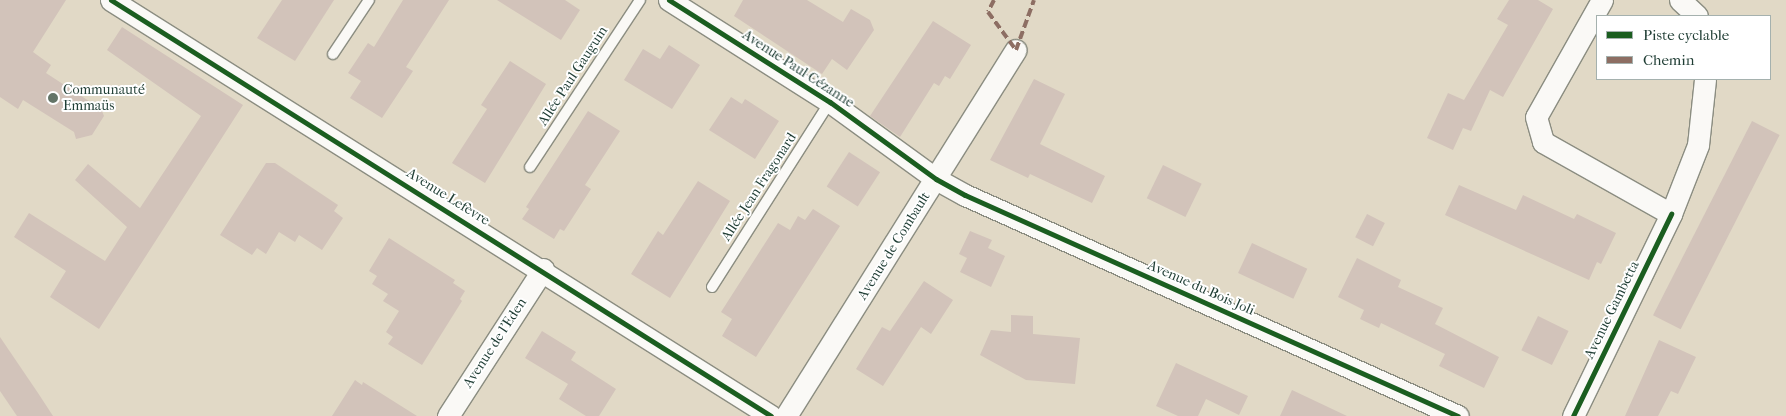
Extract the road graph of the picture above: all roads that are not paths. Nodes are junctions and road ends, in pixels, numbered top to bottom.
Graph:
1 (111, 0) edge
2 (369, 0) edge
3 (640, 0) edge
4 (669, 0) edge
5 (1602, 0) edge
6 (1680, 0) edge
7 (1696, 15) edge
8 (1016, 50) dead end
9 (333, 54) dead end
10 (1705, 80) edge
11 (830, 102) junction
12 (530, 167) dead end
13 (936, 179) junction
14 (1670, 214) junction
15 (542, 269) junction
16 (712, 287) dead end
17 (448, 416) edge
18 (771, 416) edge
19 (786, 416) edge
20 (1458, 416) edge
21 (1573, 416) edge

1 - 15 street, Avenue Lefèvre
2 - 9 lane
3 - 12 lane, Allée Paul Gauguin
4 - 11 street, Avenue Paul Cézanne
5 - 14 street
6 - 7 street
8 - 13 street, Avenue de Combault
10 - 14 street, Avenue Gambetta
11 - 13 street, Avenue Paul Cézanne
11 - 16 lane, Allée Jean Fragonard
13 - 19 street, Avenue de Combault
13 - 20 street, Avenue du Bois Joli
14 - 21 street, Avenue Gambetta
15 - 17 street, Avenue de l'Eden
15 - 18 street, Avenue Lefèvre

